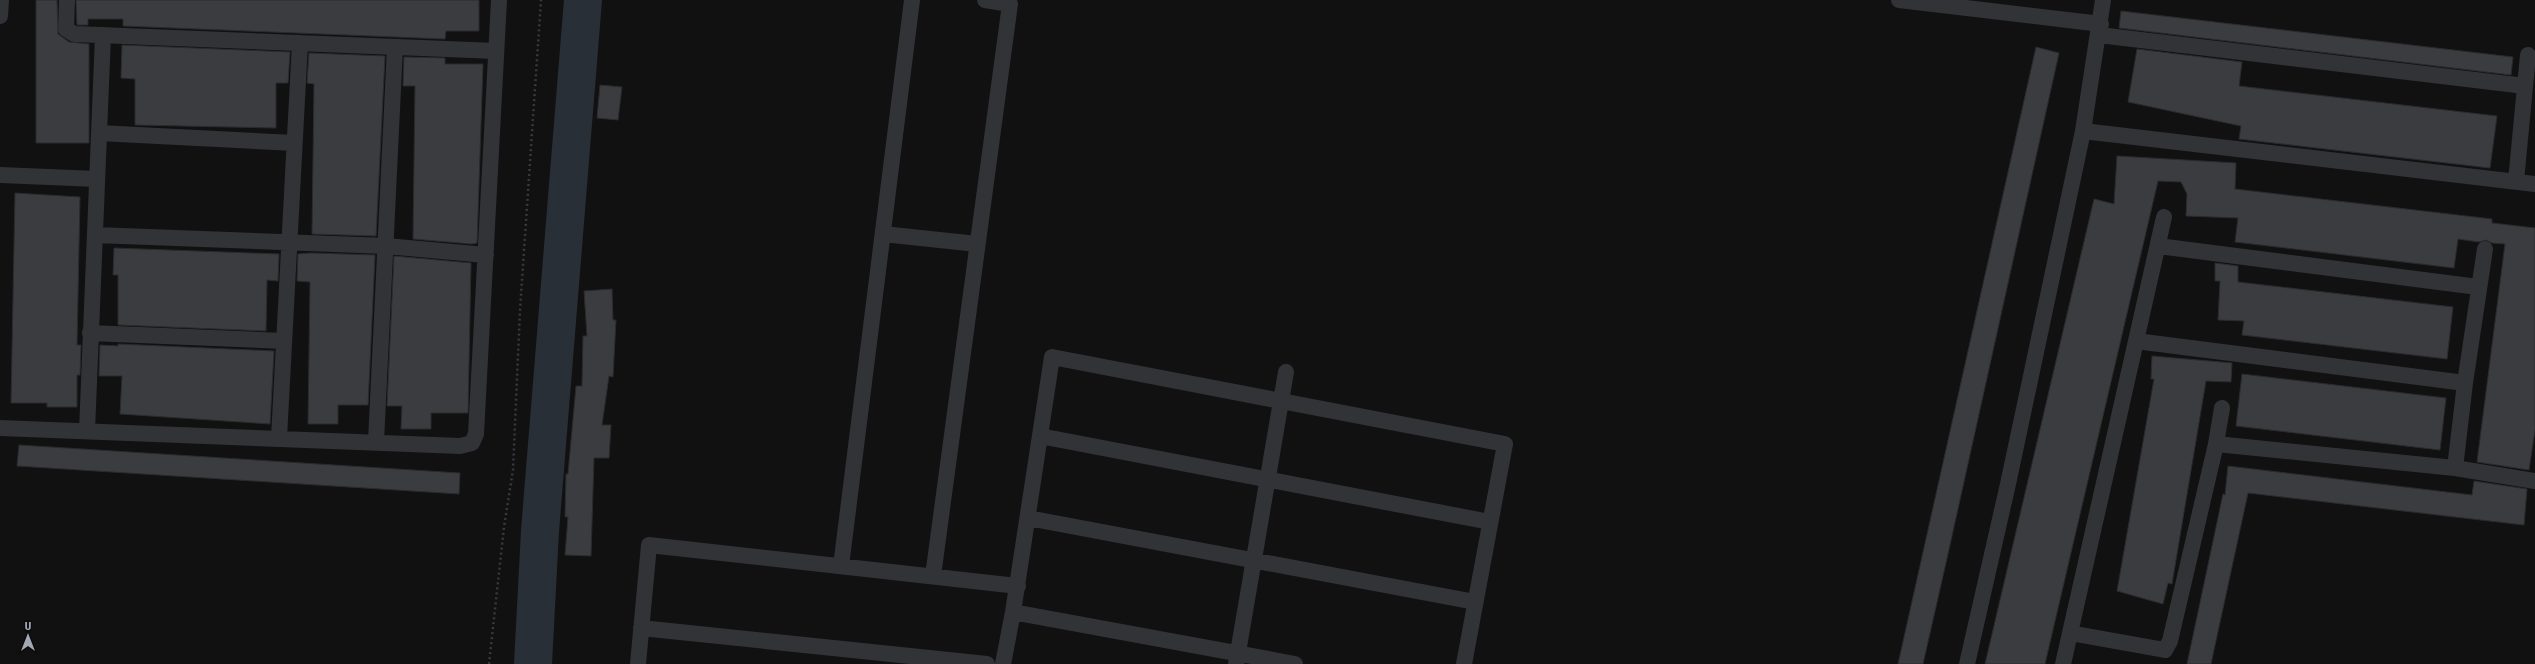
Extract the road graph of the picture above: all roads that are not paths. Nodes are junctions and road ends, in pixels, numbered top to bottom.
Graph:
1 (1, 0) edge
2 (67, 0) edge
3 (499, 0) edge
4 (912, 0) edge
5 (985, 0) edge
6 (1899, 0) edge
7 (2103, 0) edge
8 (0, 16) edge
9 (2100, 30) junction
10 (103, 35) junction
11 (300, 43) junction
12 (395, 47) junction
13 (496, 51) junction
14 (2528, 55) dead end
15 (2525, 86) junction
16 (2083, 131) junction
17 (99, 133) junction
18 (294, 143) junction
19 (0, 175) edge
20 (97, 179) junction
21 (2516, 182) junction
22 (2535, 184) edge
23 (2164, 217) dead end
24 (883, 234) junction
25 (95, 235) junction
26 (289, 244) junction
27 (978, 244) junction
28 (386, 246) junction
29 (2158, 246) junction
30 (2485, 249) dead end
31 (486, 256) junction
32 (2478, 287) junction
33 (90, 333) junction
34 (2136, 340) junction
35 (284, 341) junction
36 (1286, 372) dead end
37 (2465, 383) junction
38 (1281, 401) junction
39 (2222, 408) dead end
40 (0, 428) edge
41 (87, 432) junction
42 (1040, 436) junction
43 (279, 438) junction
44 (376, 442) junction
45 (2216, 444) junction
46 (2455, 468) junction
47 (1268, 480) junction
48 (2535, 481) edge
49 (1028, 518) junction
50 (1490, 522) junction
51 (1254, 560) junction
52 (841, 566) junction
53 (933, 576) junction
54 (1018, 586) junction
55 (1476, 602) junction
56 (1014, 612) junction
57 (641, 628) junction
58 (2070, 633) junction
59 (1237, 659) edge
60 (638, 664) edge
61 (988, 664) edge
62 (1003, 664) edge
63 (1295, 664) edge
64 (1464, 664) edge
65 (1968, 664) edge
66 (2063, 664) edge

1 - 8 street
2 - 10 street
3 - 13 street
4 - 24 street
5 - 27 street
6 - 9 street
7 - 9 street
9 - 15 street
9 - 16 street
10 - 11 street
10 - 17 street
11 - 12 street
11 - 18 street
12 - 13 street
12 - 28 street
13 - 31 street
14 - 15 street
15 - 21 street
16 - 21 street
16 - 65 street
17 - 18 street
17 - 20 street
18 - 26 street
19 - 20 street
20 - 25 street
21 - 22 street
23 - 29 street
24 - 27 street
24 - 52 street
25 - 26 street
25 - 33 street
26 - 28 street
26 - 35 street
27 - 53 street
28 - 31 street
28 - 44 street
29 - 32 street
29 - 34 street
30 - 32 street
31 - 44 street
32 - 37 street
33 - 35 street
33 - 41 street
34 - 37 street
34 - 58 street
35 - 43 street
36 - 38 street
37 - 46 street
38 - 42 street
38 - 47 street
38 - 50 street
39 - 45 street
40 - 41 street
41 - 43 street
42 - 47 street
42 - 49 street
43 - 44 street
45 - 46 street
45 - 58 street
46 - 48 street
47 - 50 street
47 - 51 street
49 - 51 street
49 - 54 street
50 - 55 street
51 - 55 street
51 - 59 street
52 - 53 street
52 - 57 street
53 - 54 street
54 - 56 street
55 - 64 street
56 - 59 street
56 - 62 street
57 - 60 street
57 - 61 street
58 - 66 street
59 - 63 street

